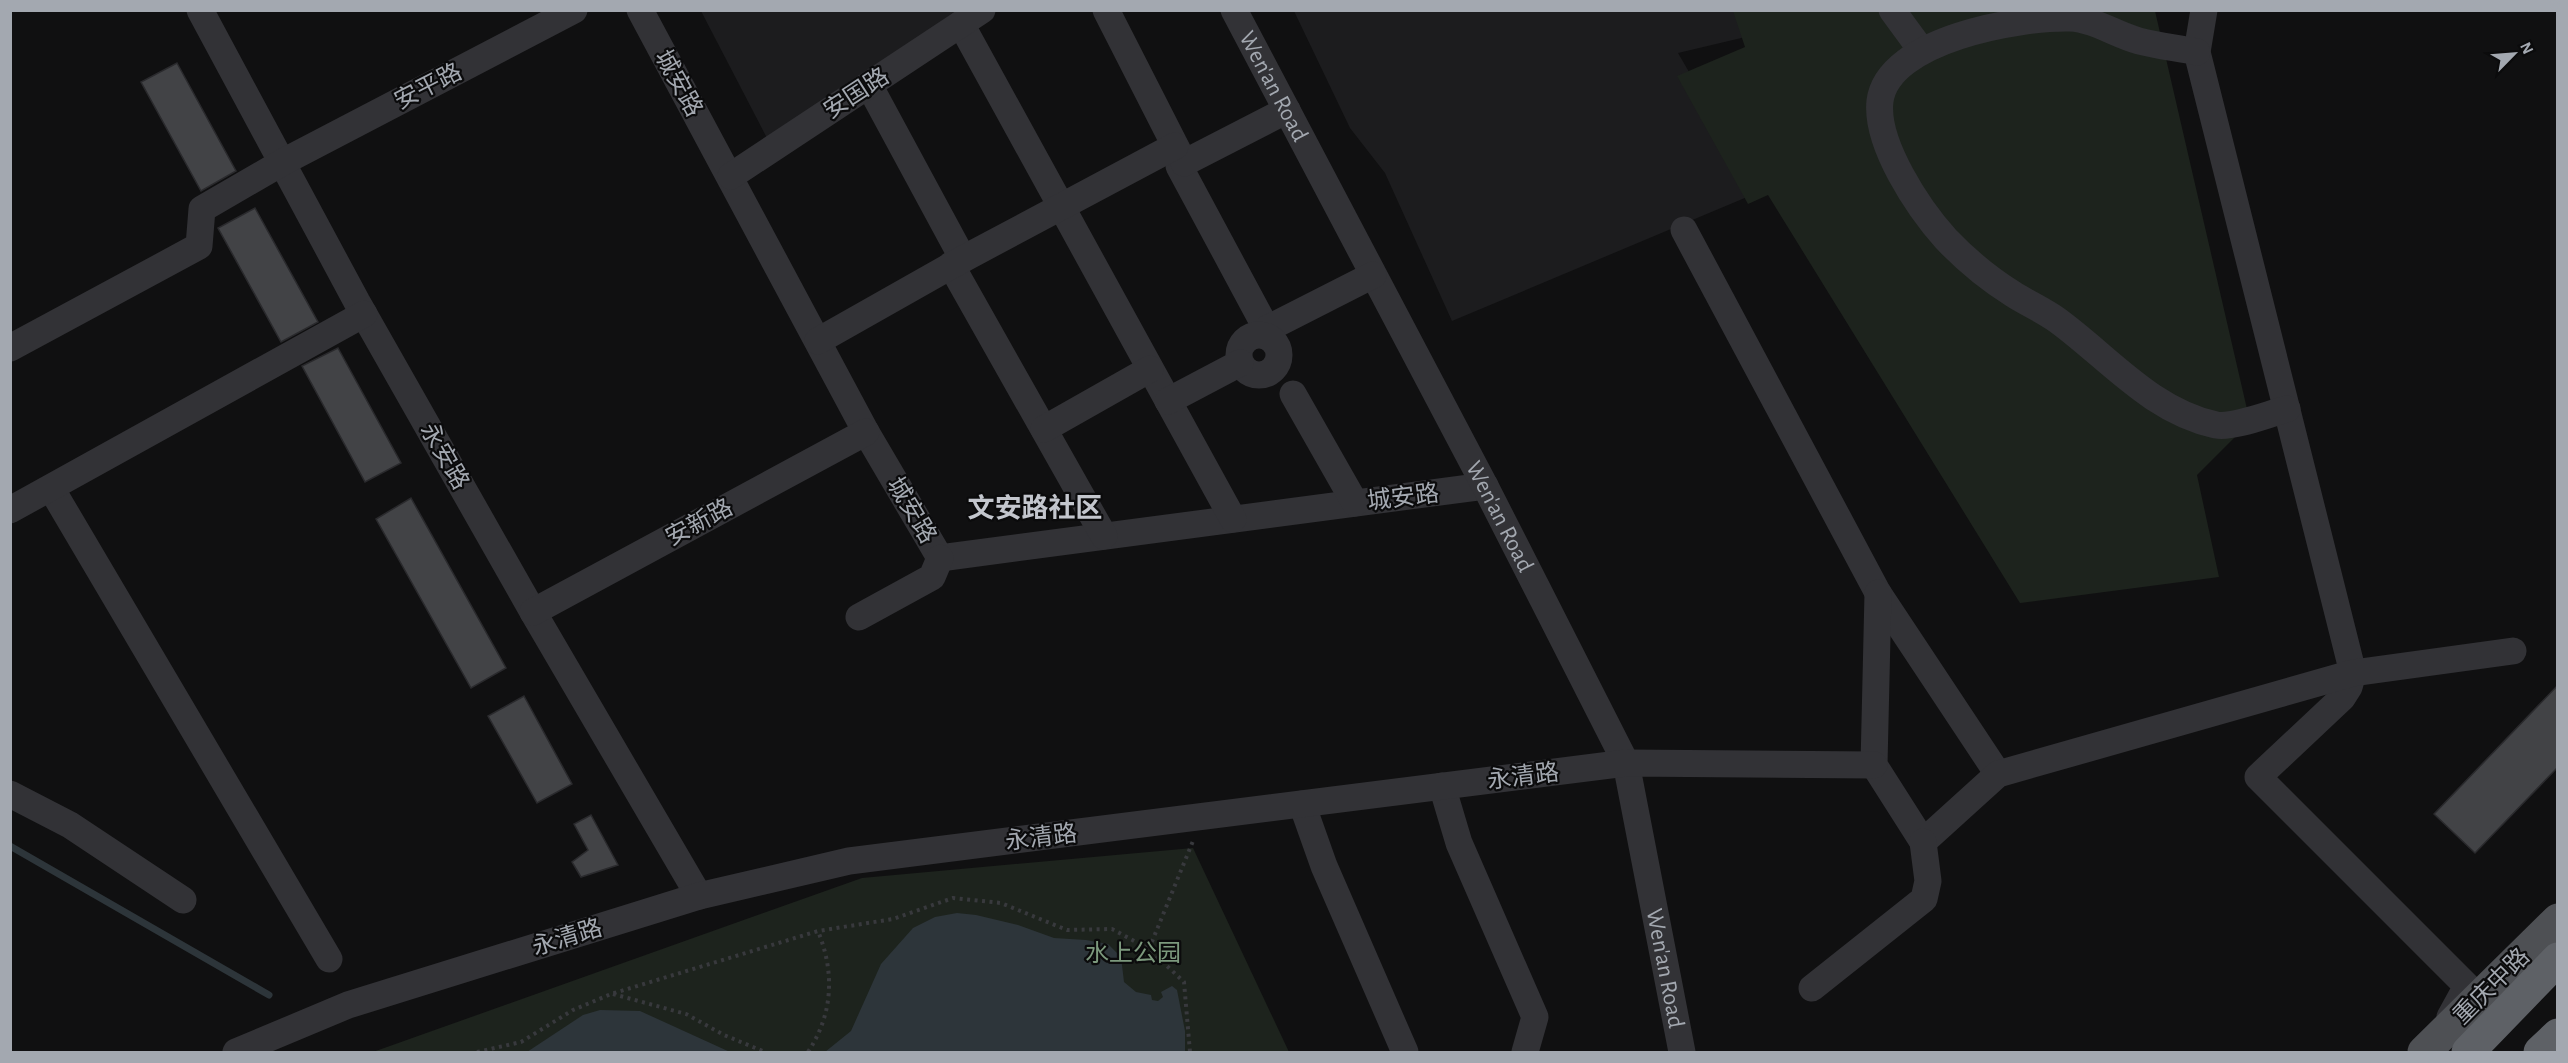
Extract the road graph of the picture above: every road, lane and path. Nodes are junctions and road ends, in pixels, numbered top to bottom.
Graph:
1 (200, 10) edge
2 (574, 10) edge
3 (640, 10) edge
4 (1106, 10) edge
5 (1234, 10) edge
6 (1892, 10) edge
7 (2204, 10) edge
8 (971, 17) edge
9 (1922, 51) junction
10 (2198, 52) junction
11 (869, 85) junction
12 (1287, 110) junction
13 (1180, 155) junction
14 (283, 162) junction
15 (730, 176) junction
16 (1061, 207) junction
17 (1684, 230) dead end
18 (957, 262) junction
19 (1373, 275) junction
20 (364, 314) junction
21 (1270, 334) junction
22 (818, 340) junction
23 (10, 348) edge
24 (1150, 369) junction
25 (1293, 394) dead end
26 (1167, 401) junction
27 (2287, 409) junction
28 (1044, 429) junction
29 (866, 432) junction
30 (1485, 486) junction
31 (51, 488) junction
32 (1355, 503) junction
33 (10, 510) edge
34 (1233, 519) junction
35 (1104, 536) junction
36 (940, 558) junction
37 (1878, 593) junction
38 (533, 612) junction
39 (859, 616) dead end
40 (2513, 651) dead end
41 (2353, 673) junction
42 (1626, 763) junction
43 (1874, 765) junction
44 (1998, 774) junction
45 (1442, 786) junction
46 (10, 794) edge
47 (1302, 804) junction
48 (1203, 816) junction
49 (1923, 842) junction
50 (699, 896) junction
51 (183, 900) dead end
52 (2558, 920) edge
53 (818, 931) junction
54 (1149, 949) junction
55 (329, 959) dead end
56 (2558, 959) edge
57 (1812, 988) dead end
58 (612, 994) junction
59 (2558, 1035) edge
60 (2444, 1047) edge
61 (236, 1053) edge
62 (477, 1053) edge
63 (765, 1053) edge
64 (808, 1053) edge
65 (1190, 1053) edge
66 (1405, 1053) edge
67 (1525, 1053) edge
68 (1682, 1053) edge
69 (2540, 1053) edge

1 - 14 street, 永安路
2 - 14 street, 安平路
3 - 15 street, 城安路
4 - 13 street
5 - 12 street, Wen'an Road
6 - 9 street
7 - 10 street
8 - 11 street, 安国路
8 - 16 street
9 - 10 street
9 - 27 street
10 - 27 street
11 - 15 street, 安国路
11 - 18 street
12 - 13 street
12 - 19 street, Wen'an Road
13 - 16 street
13 - 21 street
14 - 20 street, 永安路
14 - 23 street, 安平路
15 - 22 street, 城安路
16 - 18 street
16 - 24 street
17 - 37 street
18 - 22 street
18 - 28 street
19 - 21 street
19 - 30 street, Wen'an Road
20 - 31 street
20 - 38 street, 永安路
21 - 26 street
22 - 29 street, 城安路
24 - 26 street
24 - 28 street
25 - 32 street
26 - 34 street
27 - 41 street
28 - 35 street
29 - 36 street, 城安路
29 - 38 street, 安新路
30 - 32 street, 城安路
30 - 42 street, Wen'an Road
31 - 33 street
31 - 55 street
32 - 34 street, 城安路
34 - 35 street, 城安路
35 - 36 street, 城安路
36 - 39 street
37 - 43 street
37 - 44 street
38 - 50 street, 永安路
40 - 41 street
41 - 44 street
41 - 60 street
42 - 43 street, 永清路
42 - 45 street, 永清路
42 - 68 street, Wen'an Road
43 - 49 street
44 - 49 street
45 - 47 street, 永清路
45 - 67 street
46 - 51 street
47 - 48 street, 永清路
47 - 66 street
48 - 50 street, 永清路
48 - 54 path
49 - 57 street
50 - 61 street, 永清路
52 - 60 main road, 重庆中路
53 - 54 path
53 - 58 path
53 - 64 path
54 - 65 path
56 - 60 highway
58 - 62 path
58 - 63 path
59 - 69 highway

